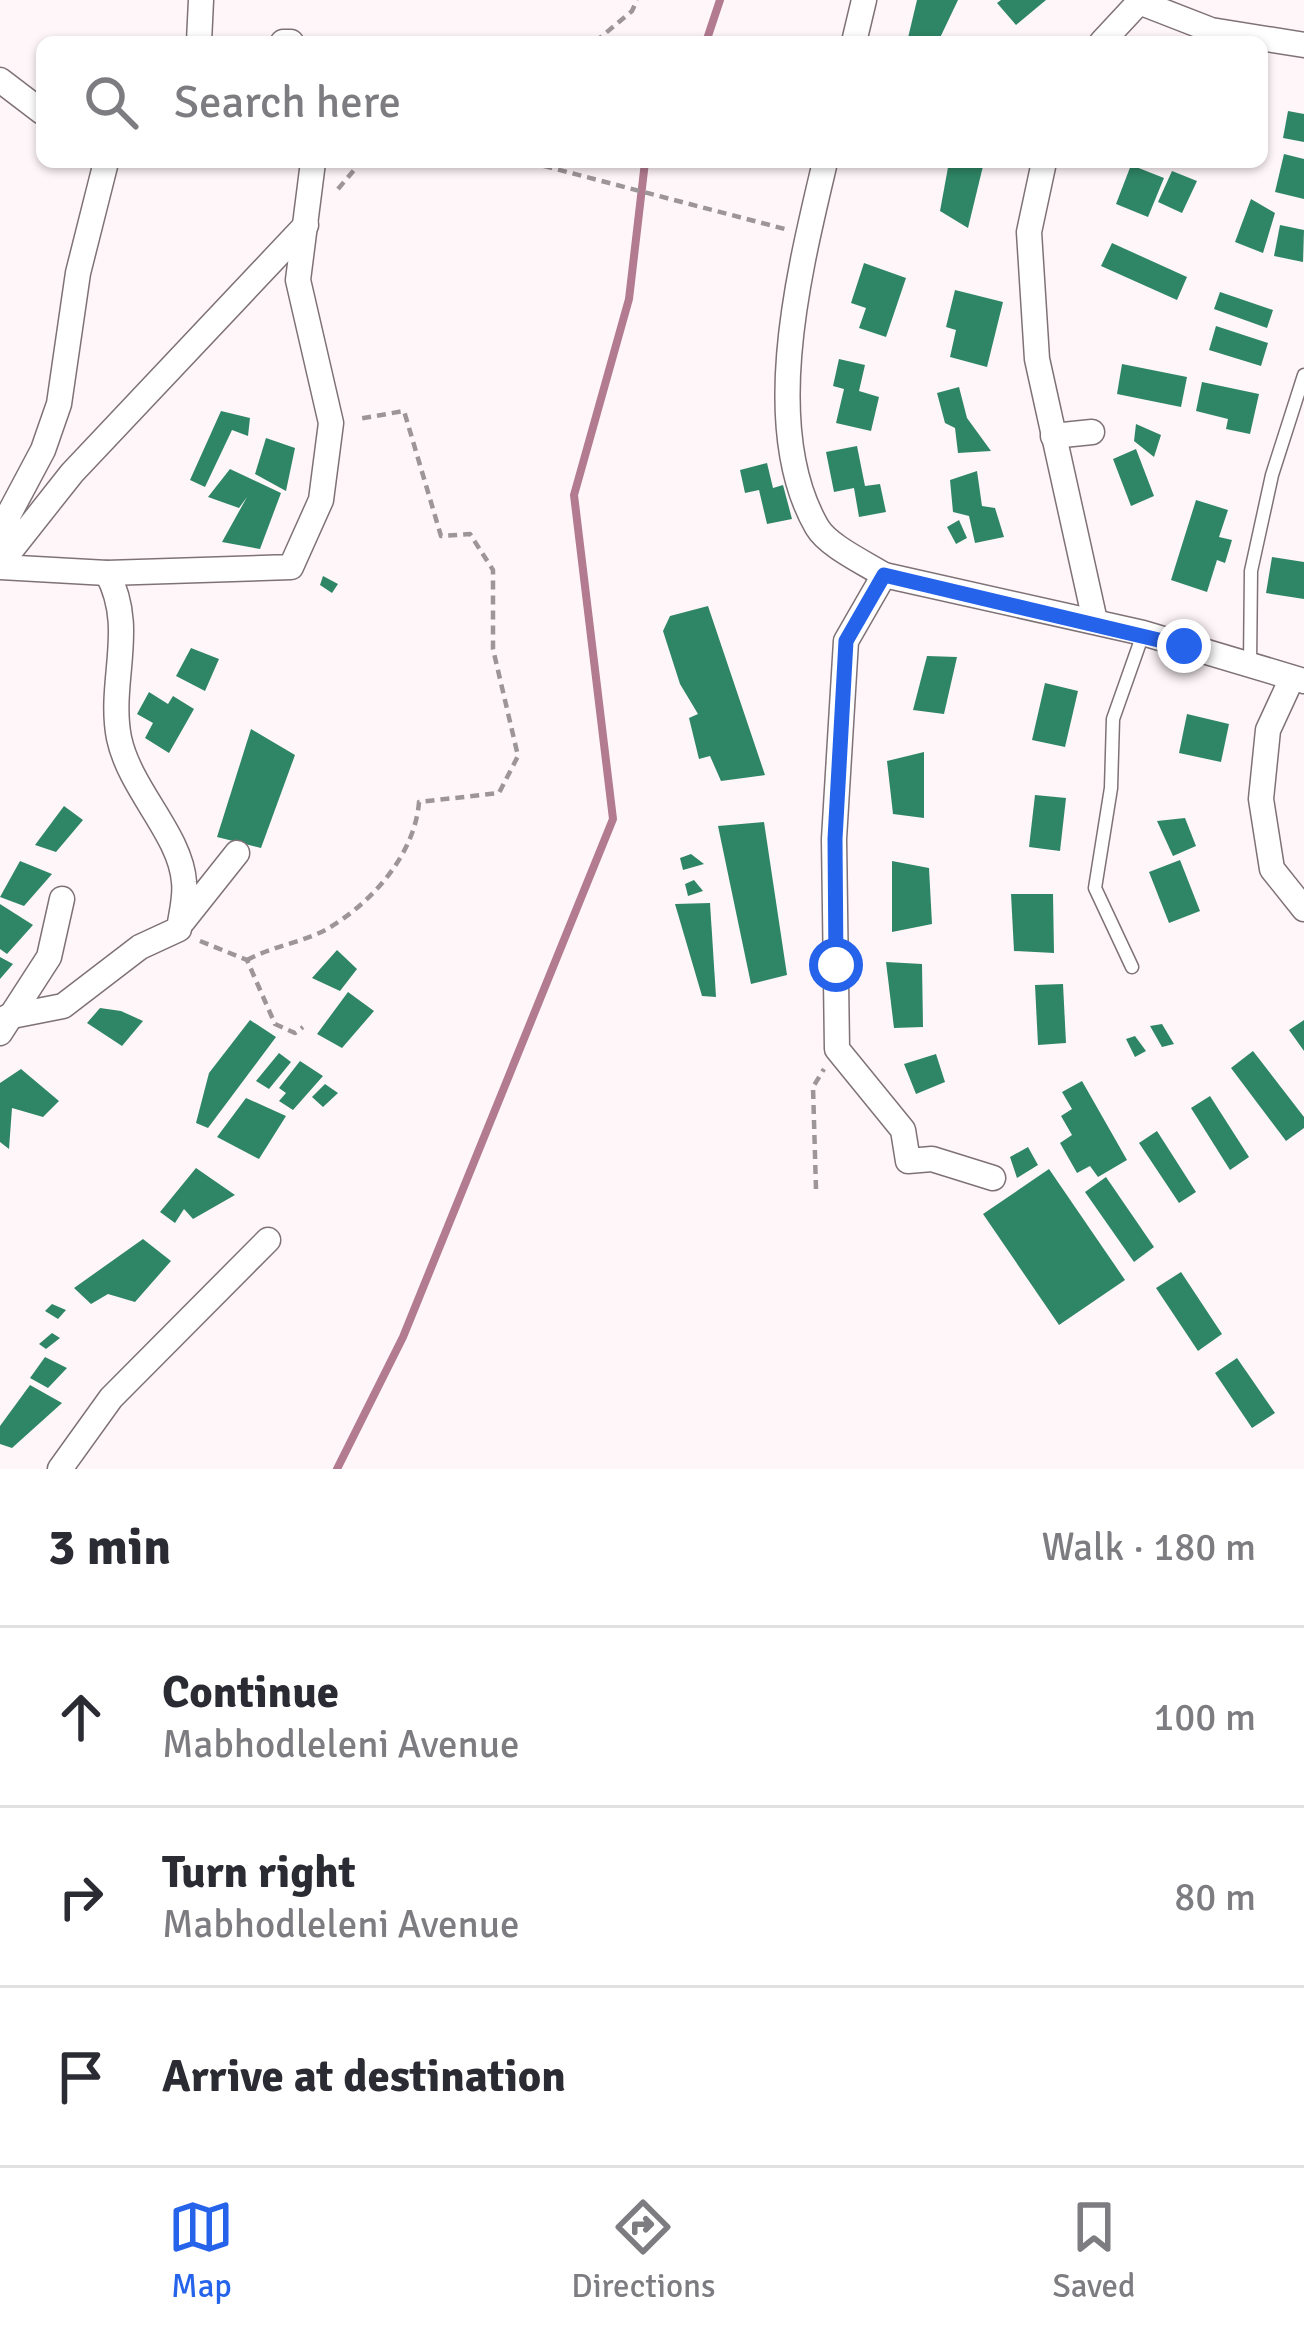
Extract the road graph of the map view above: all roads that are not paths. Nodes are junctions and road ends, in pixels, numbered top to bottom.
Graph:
1 (201, 0) edge
2 (864, 0) edge
3 (1140, 1) edge
4 (199, 36) edge
5 (855, 36) edge
6 (1108, 36) edge
7 (1248, 36) edge
8 (1268, 39) edge
9 (1304, 45) edge
10 (2, 79) edge
11 (36, 107) edge
12 (101, 168) edge
13 (313, 168) edge
14 (824, 168) edge
15 (1043, 168) edge
16 (306, 225) junction
17 (1304, 375) edge
18 (1092, 432) dead end
19 (1053, 436) junction
20 (0, 562) edge
21 (107, 572) junction
22 (884, 575) junction
23 (1095, 621) junction
24 (1143, 633) junction
25 (1250, 666) junction
26 (1298, 680) edge
27 (237, 853) dead end
28 (62, 899) dead end
29 (1304, 909) edge
30 (179, 929) junction
31 (1132, 967) dead end
32 (4, 1025) edge
33 (994, 1178) dead end
34 (268, 1240) dead end
35 (60, 1469) edge

1 - 4 street
2 - 5 street
3 - 6 street
3 - 7 street
8 - 9 street
10 - 11 street
12 - 20 street
13 - 16 street
14 - 22 street
15 - 19 street
16 - 20 street
16 - 21 street
17 - 25 lane
18 - 19 street
19 - 23 street
20 - 21 street
21 - 30 street
22 - 23 street
22 - 33 street
23 - 24 street
24 - 25 street
24 - 31 lane
25 - 26 street
26 - 29 street
27 - 30 street
28 - 32 street
30 - 32 street
34 - 35 street

